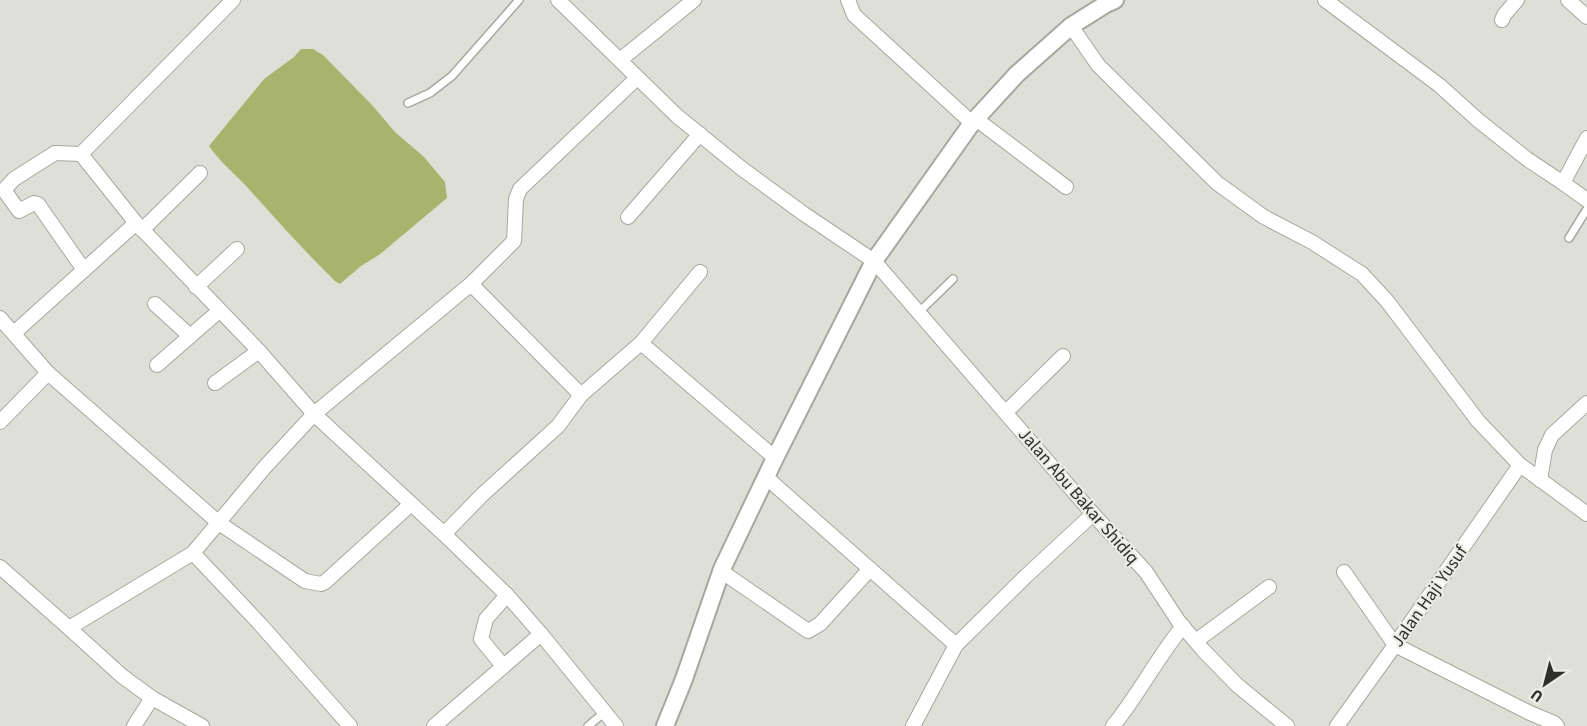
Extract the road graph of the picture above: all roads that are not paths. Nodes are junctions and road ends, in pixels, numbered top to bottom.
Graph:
1 (233, 0) edge
2 (519, 0) edge
3 (558, 0) edge
4 (694, 0) edge
5 (848, 0) edge
6 (1325, 0) edge
7 (1517, 0) edge
8 (1568, 0) edge
9 (1108, 1) edge
10 (1587, 17) edge
11 (1502, 20) dead end
12 (1071, 26) junction
13 (620, 60) junction
14 (637, 78) junction
15 (408, 104) dead end
16 (974, 121) junction
17 (700, 134) junction
18 (1587, 138) edge
19 (81, 154) junction
20 (200, 173) dead end
21 (1563, 183) junction
22 (1066, 187) dead end
23 (1587, 200) edge
24 (1587, 209) edge
25 (628, 217) dead end
26 (139, 227) junction
27 (1569, 238) dead end
28 (237, 249) dead end
29 (874, 261) junction
30 (84, 270) junction
31 (700, 272) dead end
32 (953, 279) dead end
33 (471, 284) junction
34 (196, 287) junction
35 (155, 304) dead end
36 (219, 311) junction
37 (920, 312) junction
38 (0, 318) edge
39 (14, 333) junction
40 (190, 336) junction
41 (641, 343) junction
42 (259, 351) junction
43 (1063, 356) dead end
44 (157, 365) dead end
45 (48, 373) junction
46 (215, 383) dead end
47 (581, 395) junction
48 (1587, 403) edge
49 (1006, 412) junction
50 (314, 414) junction
51 (0, 422) edge
52 (775, 458) junction
53 (1520, 465) junction
54 (766, 478) junction
55 (1540, 480) junction
56 (411, 504) junction
57 (1093, 514) junction
58 (1587, 514) edge
59 (219, 524) junction
60 (444, 534) junction
61 (193, 553) junction
62 (0, 567) edge
63 (870, 569) junction
64 (722, 571) junction
65 (1344, 572) dead end
66 (1269, 586) dead end
67 (507, 595) junction
68 (1183, 626) junction
69 (69, 628) junction
70 (541, 634) junction
71 (1196, 642) junction
72 (956, 645) junction
73 (1395, 645) junction
74 (503, 666) junction
75 (152, 698) junction
76 (605, 712) junction
77 (134, 726) edge
78 (202, 726) edge
79 (350, 726) edge
80 (435, 726) edge
81 (588, 726) edge
82 (616, 726) edge
83 (665, 726) edge
84 (913, 726) edge
85 (1113, 726) edge
86 (1287, 726) edge
87 (1337, 726) edge
88 (1557, 726) edge

1 - 19 street
2 - 15 lane
3 - 13 street, Jalan Abu Bakar Shidiq
4 - 13 street
5 - 16 street
6 - 21 street
7 - 11 street
8 - 10 street
9 - 12 street
12 - 16 street
12 - 53 street
13 - 14 street, Jalan Abu Bakar Shidiq
14 - 17 street, Jalan Abu Bakar Shidiq
14 - 33 street
16 - 22 street
16 - 29 street
17 - 25 street
17 - 29 street, Jalan Abu Bakar Shidiq
18 - 21 street
19 - 26 street
19 - 30 street
20 - 26 street
21 - 23 street
24 - 27 lane
26 - 30 street
26 - 34 street
28 - 34 street
29 - 37 street, Jalan Abu Bakar Shidiq
29 - 52 street
30 - 39 street
31 - 41 street
32 - 37 lane
33 - 47 street
33 - 50 street
34 - 36 street
35 - 40 street
36 - 40 street
36 - 42 street
37 - 49 street, Jalan Abu Bakar Shidiq
38 - 39 street
39 - 45 street
40 - 44 street
41 - 47 street
41 - 52 street
42 - 46 street
42 - 50 street
43 - 49 street
45 - 51 street
45 - 59 street
47 - 60 street
48 - 55 street
49 - 57 street, Jalan Abu Bakar Shidiq
50 - 56 street
50 - 59 street
52 - 54 street
53 - 55 street
53 - 73 street, Jalan Haji Yusuf
54 - 63 street
54 - 64 street
55 - 58 street
56 - 59 street
56 - 60 street
57 - 68 street, Jalan Abu Bakar Shidiq
57 - 72 street
59 - 61 street
60 - 67 street
61 - 69 street
61 - 79 street
62 - 69 street
63 - 64 street
63 - 72 street
64 - 83 street
65 - 73 street
66 - 71 street
67 - 70 street
67 - 74 street
68 - 71 street, Jalan Abu Bakar Shidiq
68 - 85 street
69 - 75 street
70 - 74 street
70 - 76 street
71 - 86 street, Jalan Abu Bakar Shidiq
72 - 84 street
73 - 87 street, Jalan Haji Yusuf
73 - 88 street
74 - 80 street
75 - 77 street
75 - 78 street
76 - 81 lane
76 - 82 street

